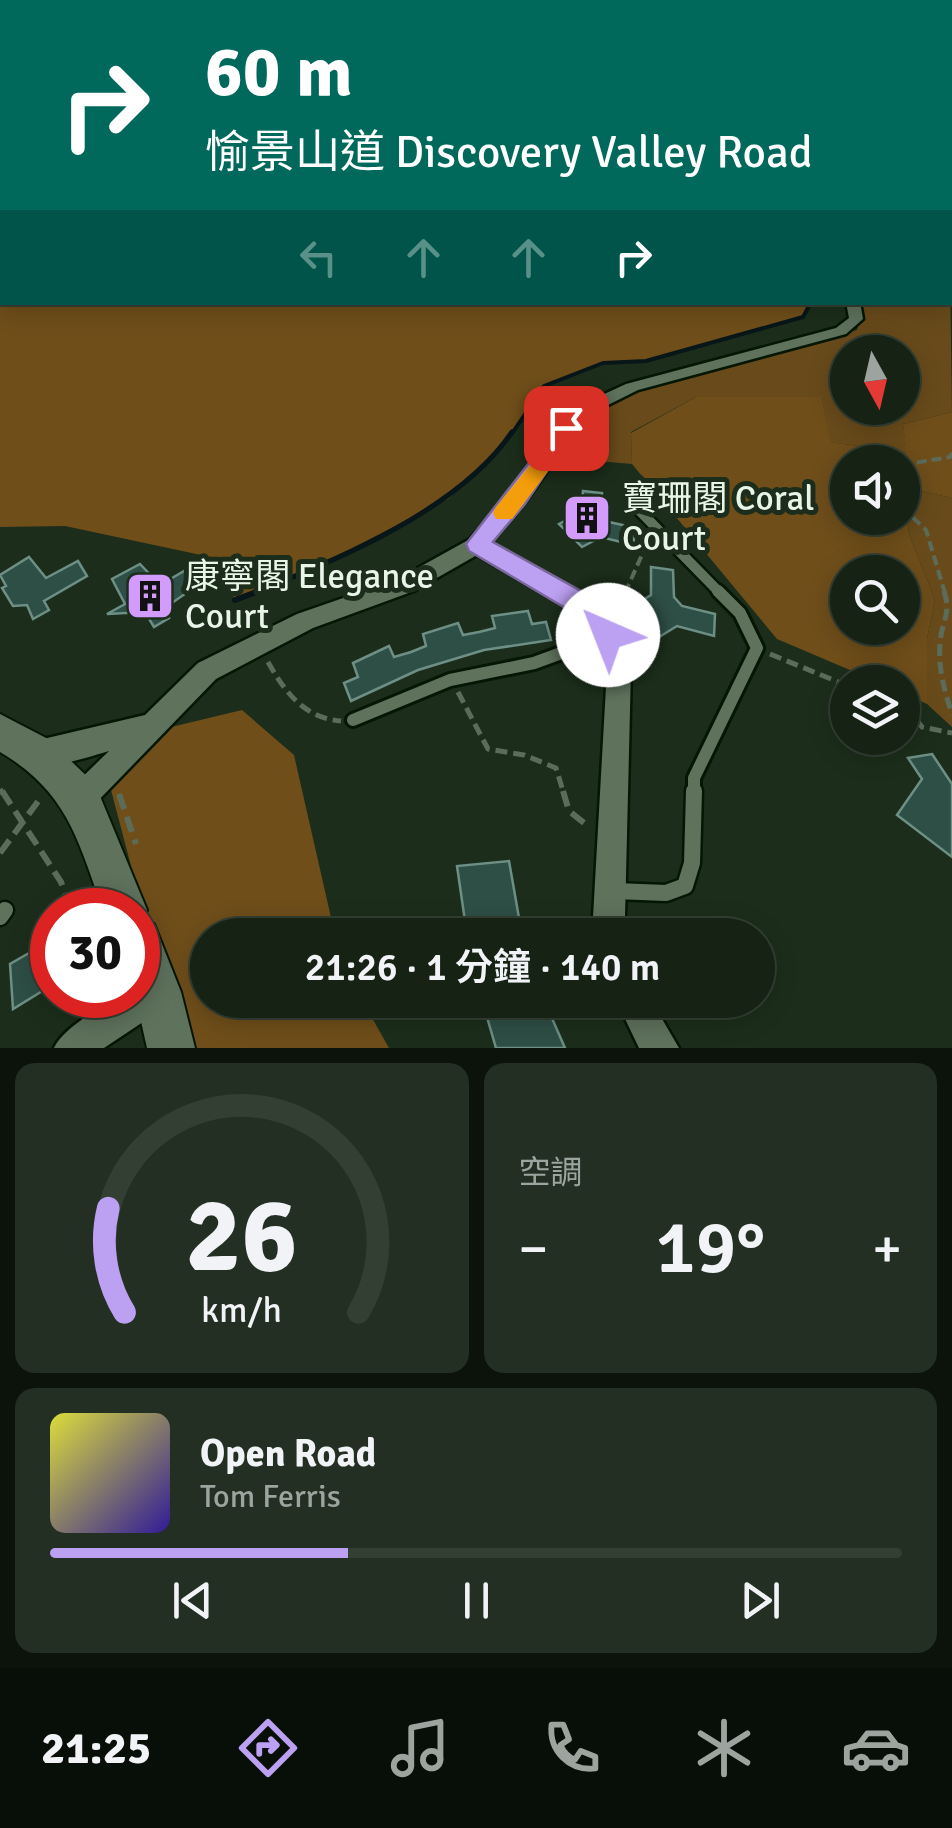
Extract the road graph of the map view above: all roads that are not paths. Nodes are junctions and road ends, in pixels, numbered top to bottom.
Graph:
1 (853, 305) edge
2 (632, 503) dead end
3 (478, 544) junction
4 (602, 624) junction
5 (353, 720) road end
6 (149, 726) junction
7 (0, 732) edge
8 (35, 752) junction
9 (73, 795) junction
10 (115, 888) edge
11 (610, 890) junction
12 (611, 918) edge
13 (160, 1001) edge
14 (118, 1018) edge
15 (641, 1018) edge
16 (72, 1048) edge
17 (171, 1048) edge
18 (662, 1048) edge

1 - 3 street
2 - 11 lane
3 - 4 street
3 - 6 street
4 - 5 lane
4 - 11 street
6 - 8 street
6 - 9 street
7 - 8 street
8 - 9 street
9 - 10 street
11 - 12 street
13 - 17 street
14 - 16 street
15 - 18 street

